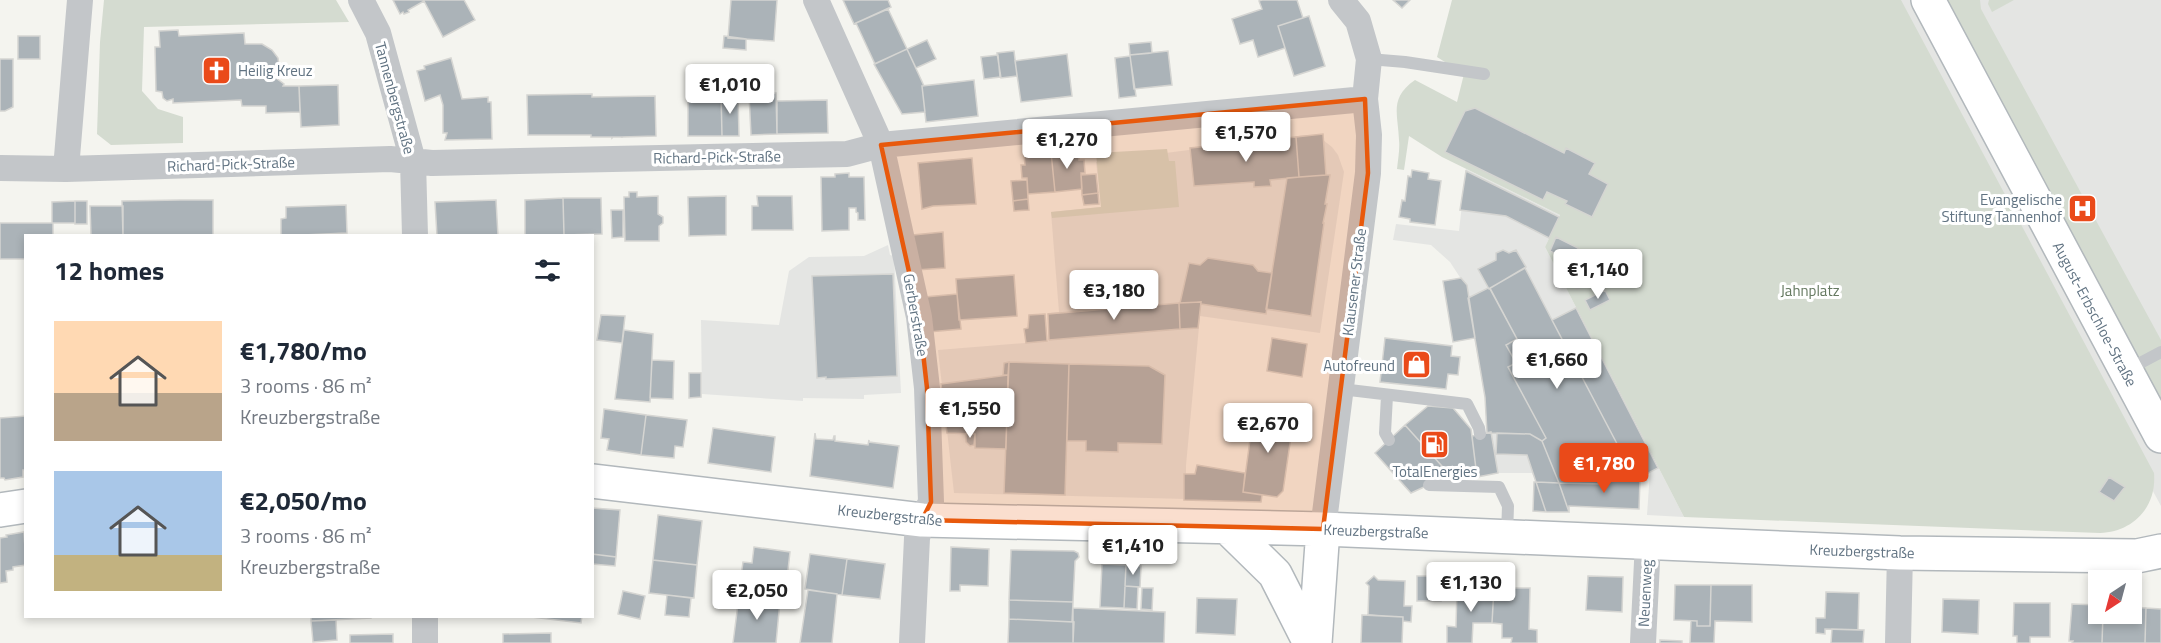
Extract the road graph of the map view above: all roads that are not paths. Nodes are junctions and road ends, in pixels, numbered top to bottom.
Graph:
1 (80, 0) edge
2 (361, 0) edge
3 (816, 0) edge
4 (1341, 0) edge
5 (1928, 0) edge
6 (1369, 59) junction
7 (1484, 74) dead end
8 (1365, 99) junction
9 (881, 145) junction
10 (413, 161) junction
11 (0, 168) edge
12 (66, 169) junction
13 (415, 234) edge
14 (2161, 352) edge
15 (2126, 370) junction
16 (1341, 389) junction
17 (1387, 396) junction
18 (1480, 434) dead end
19 (2161, 436) edge
20 (1389, 440) dead end
21 (594, 481) edge
22 (1429, 485) dead end
23 (24, 506) edge
24 (0, 510) edge
25 (922, 520) junction
26 (1227, 527) junction
27 (1323, 529) junction
28 (1507, 537) junction
29 (1648, 542) junction
30 (2161, 551) edge
31 (1900, 553) junction
32 (425, 618) edge
33 (425, 643) edge
34 (912, 643) edge
35 (1310, 643) edge
36 (1315, 643) edge
37 (1643, 643) edge
38 (1898, 643) edge

1 - 12 street
2 - 10 street, Tannenbergstraße
3 - 9 street, Gerberstraße
4 - 6 street, Klausener Straße
5 - 15 main road, August-Erbschloe-Straße
6 - 7 lane
6 - 8 street, Klausener Straße
8 - 9 street, Richard-Pick-Straße
8 - 16 street, Klausener Straße
9 - 10 street, Richard-Pick-Straße
9 - 25 street, Gerberstraße
10 - 12 street, Richard-Pick-Straße
10 - 13 street, Tannenbergstraße
11 - 12 street, Richard-Pick-Straße
14 - 15 lane
15 - 19 main road, August-Erbschloe-Straße
16 - 17 lane
16 - 27 street, Klausener Straße
17 - 18 lane
17 - 20 lane
21 - 25 main road, Kreuzbergstraße
22 - 28 lane
23 - 24 main road
25 - 26 main road, Kreuzbergstraße
25 - 34 street, Gerberstraße
26 - 27 main road, Kreuzbergstraße
26 - 35 main road
27 - 28 main road, Kreuzbergstraße
27 - 36 main road, Klausener Straße
28 - 29 main road, Kreuzbergstraße
29 - 31 main road, Kreuzbergstraße
29 - 37 street, Neuenweg
30 - 31 main road, Kreuzbergstraße
31 - 38 street
32 - 33 street

